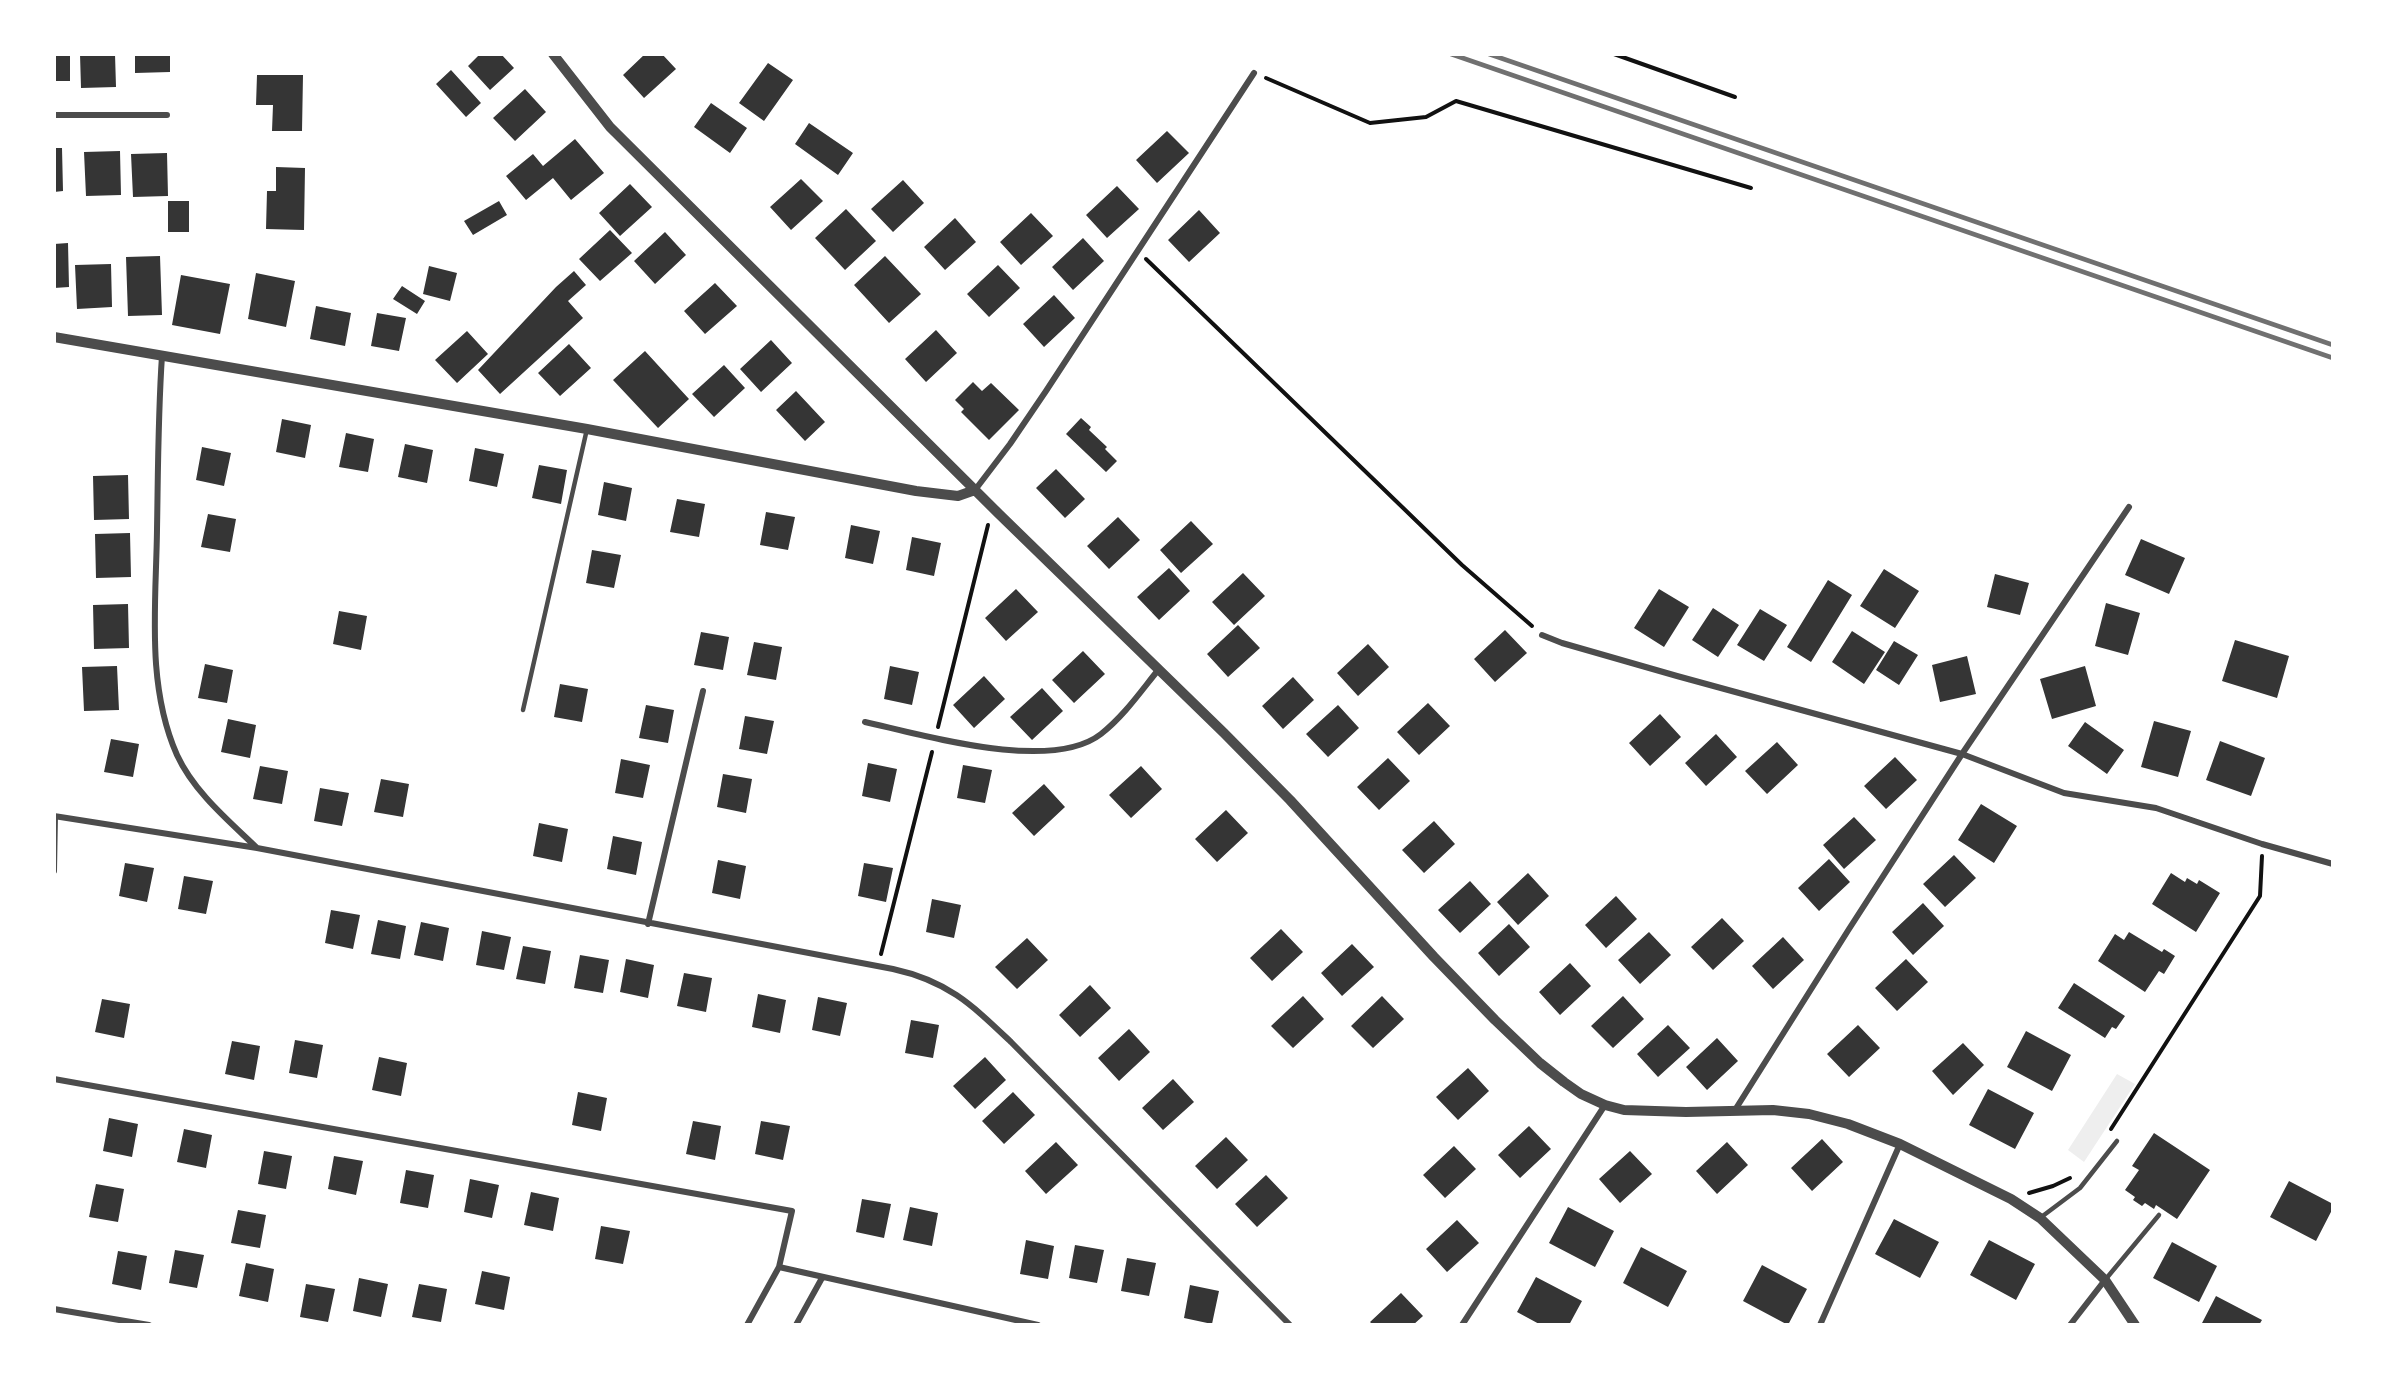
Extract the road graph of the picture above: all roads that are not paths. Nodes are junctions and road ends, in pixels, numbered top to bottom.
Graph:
1 (553, 54) edge
2 (1254, 73) road end
3 (54, 115) edge
4 (167, 115) dead end
5 (54, 337) edge
6 (162, 356) junction
7 (587, 429) junction
8 (975, 490) junction
9 (2129, 507) dead end
10 (1542, 634) road end
11 (1159, 669) junction
12 (703, 691) dead end
13 (523, 710) dead end
14 (865, 722) dead end
15 (1962, 754) junction
16 (54, 816) edge
17 (257, 848) junction
18 (2333, 864) edge
19 (54, 871) edge
20 (648, 924) junction
21 (54, 1079) edge
22 (1605, 1105) junction
23 (1735, 1110) junction
24 (2118, 1141) dead end
25 (1900, 1144) junction
26 (2159, 1215) dead end
27 (2040, 1218) junction
28 (779, 1267) junction
29 (822, 1278) junction
30 (2105, 1280) junction
31 (54, 1309) edge
32 (148, 1325) edge
33 (747, 1325) edge
34 (796, 1325) edge
35 (1038, 1325) edge
36 (1290, 1325) edge
37 (1462, 1325) edge
38 (1820, 1325) edge
39 (2070, 1325) edge
40 (2135, 1325) edge

1 - 8 street
2 - 8 street
3 - 4 street
5 - 6 street
6 - 7 street
6 - 17 street
7 - 8 street
7 - 13 lane
8 - 11 street
9 - 15 street
10 - 15 street
11 - 14 street
11 - 22 street
12 - 20 street
15 - 18 street
15 - 23 street
16 - 17 street
16 - 19 street
17 - 20 street
20 - 36 street
21 - 28 street
22 - 23 street
22 - 37 street
23 - 25 street
24 - 27 lane
25 - 27 street
25 - 38 street
26 - 30 lane
27 - 30 street
28 - 29 street
28 - 33 street
29 - 34 street
29 - 35 street
30 - 39 street
30 - 40 street
31 - 32 street

